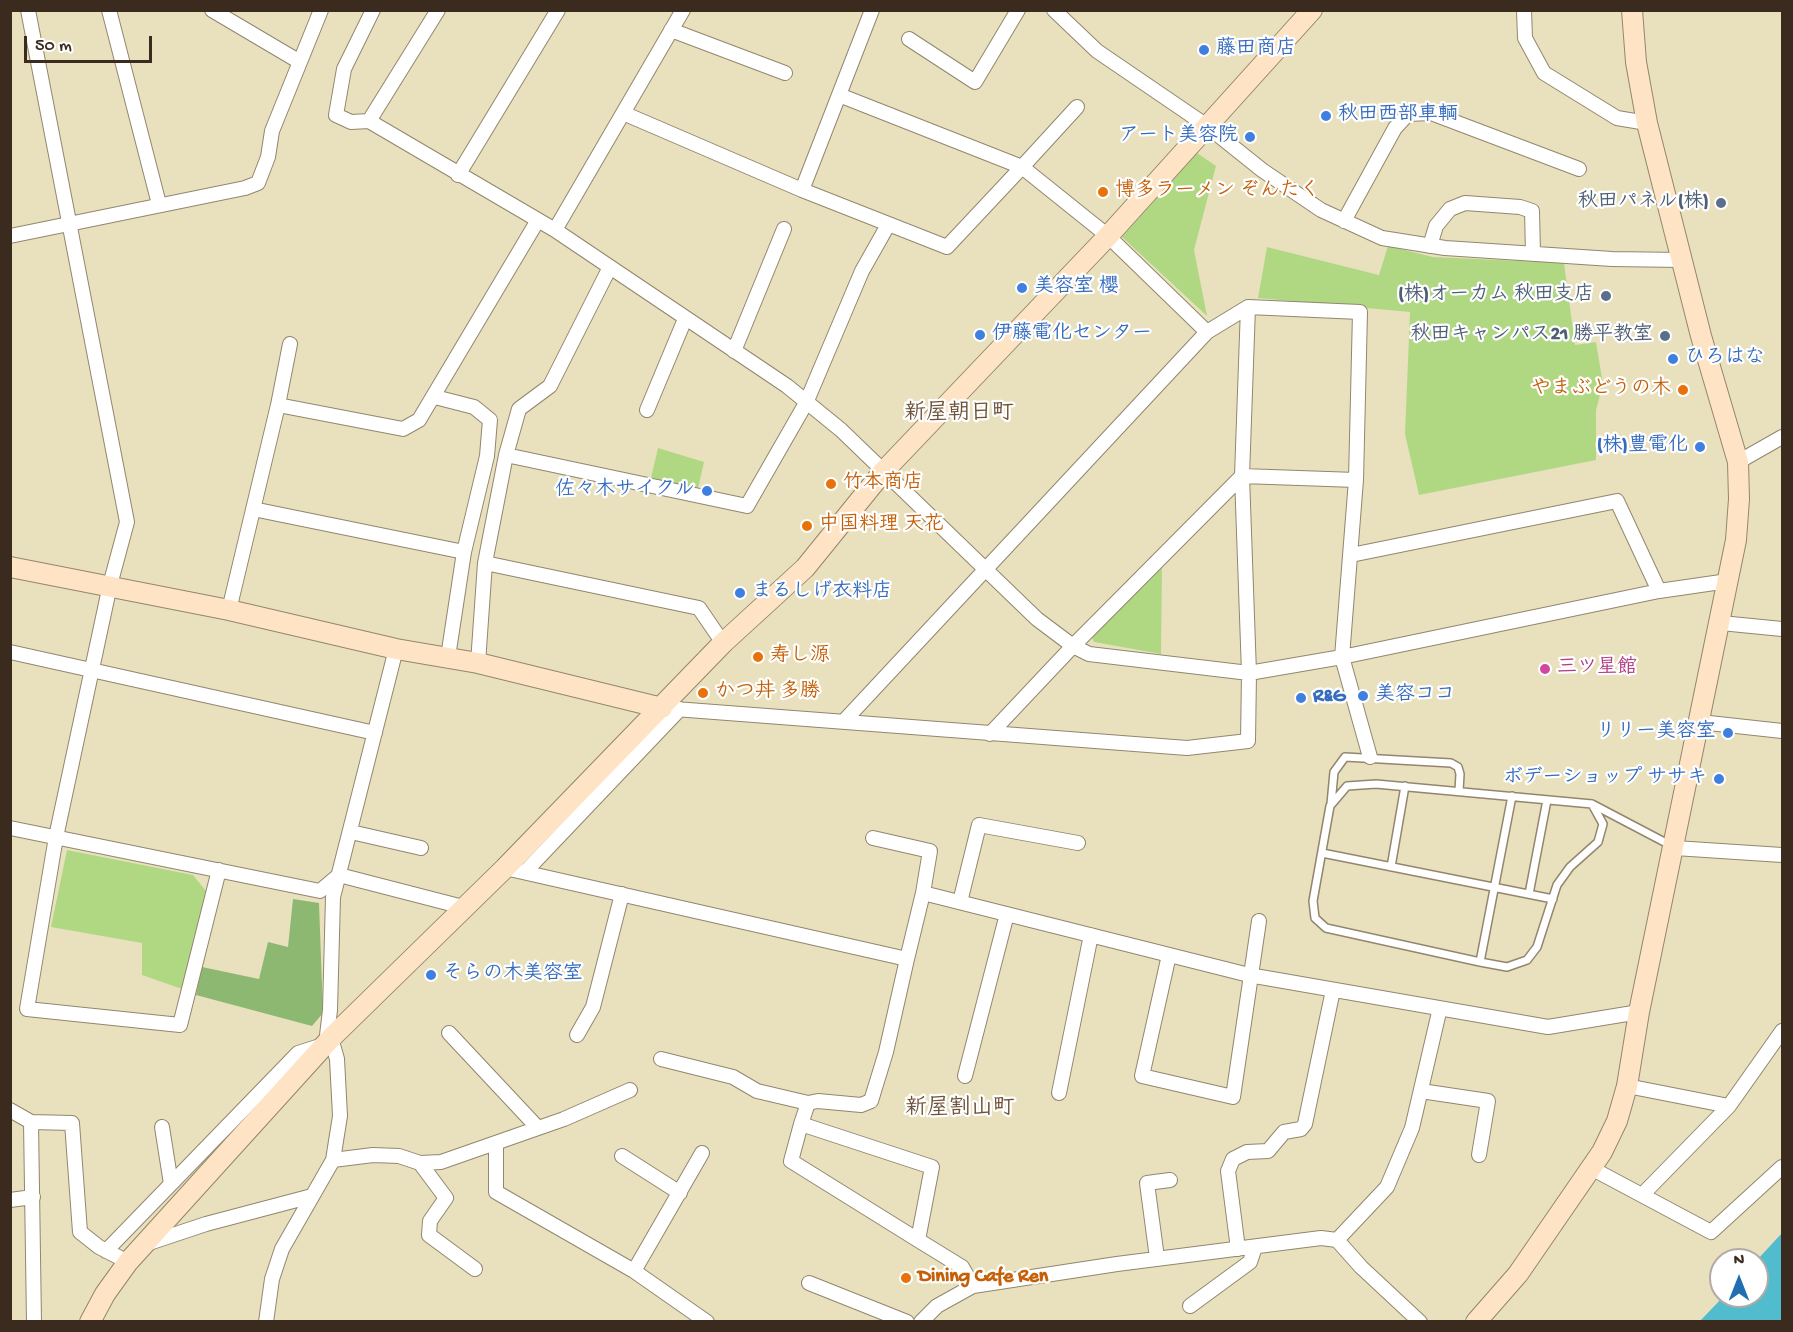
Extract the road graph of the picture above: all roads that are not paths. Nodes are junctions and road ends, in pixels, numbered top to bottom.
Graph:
1 (28, 10) edge
2 (109, 10) edge
3 (212, 10) edge
4 (321, 10) edge
5 (373, 10) edge
6 (438, 10) edge
7 (558, 10) edge
8 (682, 10) edge
9 (872, 10) edge
10 (1018, 10) edge
11 (1054, 10) edge
12 (1312, 10) edge
13 (1524, 10) edge
14 (1632, 10) edge
15 (671, 30) junction
16 (909, 39) dead end
17 (300, 62) junction
18 (785, 73) dead end
19 (839, 95) junction
20 (1077, 107) dead end
21 (623, 113) junction
22 (369, 121) junction
23 (1647, 123) junction
24 (1207, 126) junction
25 (1022, 167) junction
26 (1579, 169) dead end
27 (458, 175) junction
28 (802, 190) junction
29 (159, 204) junction
30 (538, 220) junction
31 (1344, 221) junction
32 (70, 224) junction
33 (888, 225) junction
34 (784, 229) dead end
35 (555, 230) junction
36 (10, 236) edge
37 (1108, 236) junction
38 (1430, 246) junction
39 (1533, 254) junction
40 (1682, 260) junction
41 (609, 269) junction
42 (1248, 307) junction
43 (685, 319) junction
44 (1207, 332) junction
45 (290, 344) dead end
46 (734, 351) junction
47 (435, 397) junction
48 (806, 403) junction
49 (278, 405) junction
50 (647, 410) dead end
51 (1782, 437) edge
52 (506, 455) junction
53 (1737, 462) junction
54 (882, 472) junction
55 (1242, 476) junction
56 (1356, 480) junction
57 (253, 509) junction
58 (464, 552) junction
59 (1351, 555) junction
60 (485, 563) junction
61 (10, 567) edge
62 (984, 568) junction
63 (1728, 581) junction
64 (110, 585) junction
65 (1659, 591) junction
66 (229, 609) junction
67 (1721, 623) junction
68 (1782, 629) edge
69 (723, 643) junction
70 (1073, 646) junction
71 (396, 649) junction
72 (10, 652) edge
73 (448, 657) junction
74 (1342, 657) junction
75 (478, 663) junction
76 (93, 670) junction
77 (1249, 673) junction
78 (671, 709) junction
79 (845, 720) junction
80 (1700, 722) junction
81 (1782, 731) edge
82 (375, 733) junction
83 (990, 734) junction
84 (1370, 757) junction
85 (1405, 786) junction
86 (1459, 791) junction
87 (1512, 796) junction
88 (1547, 800) junction
89 (1592, 804) junction
90 (1330, 806) junction
91 (10, 828) edge
92 (351, 832) junction
93 (56, 837) junction
94 (873, 838) dead end
95 (1078, 843) dead end
96 (421, 848) dead end
97 (1675, 848) junction
98 (1322, 853) junction
99 (1782, 855) edge
100 (1391, 867) junction
101 (505, 868) junction
102 (219, 870) junction
103 (525, 872) junction
104 (339, 875) junction
105 (1494, 887) junction
106 (922, 893) junction
107 (622, 894) junction
108 (1529, 894) junction
109 (1553, 899) junction
110 (960, 902) junction
111 (463, 907) junction
112 (1007, 914) junction
113 (1259, 921) dead end
114 (1091, 935) junction
115 (1170, 955) junction
116 (907, 959) junction
117 (1480, 962) junction
118 (1249, 975) junction
119 (1333, 990) junction
120 (1440, 1008) junction
121 (1639, 1012) junction
122 (1782, 1031) edge
123 (449, 1033) dead end
124 (577, 1035) dead end
125 (328, 1041) junction
126 (662, 1059) dead end
127 (965, 1076) dead end
128 (1627, 1086) junction
129 (630, 1090) dead end
130 (1421, 1091) junction
131 (1059, 1093) dead end
132 (808, 1102) junction
133 (1729, 1106) junction
134 (10, 1110) edge
135 (31, 1122) junction
136 (801, 1124) junction
137 (162, 1127) dead end
138 (538, 1128) junction
139 (496, 1143) junction
140 (702, 1153) dead end
141 (1479, 1155) dead end
142 (622, 1156) dead end
143 (333, 1160) junction
144 (420, 1163) junction
145 (1591, 1167) junction
146 (1782, 1167) edge
147 (1170, 1180) dead end
148 (171, 1184) junction
149 (680, 1193) junction
150 (1641, 1195) junction
151 (312, 1196) junction
152 (33, 1197) junction
153 (10, 1200) edge
154 (918, 1240) junction
155 (1337, 1240) junction
156 (144, 1245) junction
157 (1255, 1247) junction
158 (1238, 1249) junction
159 (106, 1251) junction
160 (1157, 1258) junction
161 (128, 1262) junction
162 (475, 1269) dead end
163 (634, 1271) junction
164 (809, 1283) dead end
165 (973, 1286) junction
166 (1190, 1306) dead end
167 (34, 1322) edge
168 (90, 1322) edge
169 (266, 1322) edge
170 (706, 1322) edge
171 (907, 1322) edge
172 (921, 1322) edge
173 (1420, 1322) edge
174 (1476, 1322) edge

1 - 32 street
2 - 29 street
3 - 17 street
4 - 17 street
5 - 22 street
6 - 22 street
7 - 27 street
8 - 15 street
9 - 19 street
10 - 16 street
11 - 24 street
12 - 24 street
13 - 23 street
14 - 23 street
15 - 18 street
15 - 21 street
17 - 29 street
19 - 25 street
19 - 28 street
20 - 25 street
21 - 28 street
21 - 35 street
22 - 27 street
23 - 40 street
24 - 31 street
24 - 37 street
25 - 33 street
25 - 37 street
26 - 31 street
27 - 30 street
28 - 33 street
29 - 32 street
30 - 35 street
30 - 47 street
31 - 38 street
32 - 36 street
32 - 64 street
33 - 48 street
34 - 46 street
35 - 41 street
37 - 44 street
37 - 54 street
38 - 39 street
38 - 39 street
39 - 40 street
40 - 53 street
41 - 43 street
41 - 52 street
42 - 44 street
42 - 55 street
42 - 56 street
43 - 46 street
43 - 50 street
44 - 62 street
45 - 49 street
46 - 48 street
47 - 49 street
47 - 58 street
48 - 52 street
48 - 54 street
49 - 57 street
51 - 53 street
52 - 60 street
53 - 63 street
54 - 62 street
54 - 69 street
55 - 56 street
55 - 70 street
55 - 77 street
56 - 59 street
57 - 58 street
57 - 66 street
58 - 73 street
59 - 65 street
59 - 74 street
60 - 69 street
60 - 75 street
61 - 64 street
62 - 70 street
62 - 79 street
63 - 65 street
63 - 67 street
64 - 66 street
64 - 76 street
65 - 74 street
66 - 71 street
67 - 68 street
67 - 80 street
69 - 78 street
70 - 77 street
70 - 83 street
71 - 73 street
71 - 82 street
72 - 76 street
73 - 75 street
74 - 77 street
74 - 84 street
75 - 78 street
76 - 82 street
76 - 93 street
77 - 83 street
78 - 79 street
78 - 101 street
78 - 103 street
79 - 83 street
80 - 81 street
80 - 97 street
82 - 92 street
84 - 86 lane
84 - 90 lane
85 - 86 lane
85 - 90 lane
85 - 100 lane
86 - 87 lane
87 - 88 lane
87 - 105 lane
88 - 89 lane
88 - 108 lane
89 - 97 lane
89 - 109 lane
90 - 98 lane
91 - 93 street
92 - 96 street
92 - 104 street
93 - 102 street
93 - 102 street
94 - 106 street
95 - 110 street
97 - 99 street
97 - 121 street
98 - 100 lane
98 - 117 lane
100 - 105 lane
101 - 103 street
101 - 111 street
102 - 104 street
103 - 107 street
104 - 111 street
104 - 125 street
105 - 108 lane
105 - 117 lane
106 - 110 street
106 - 116 street
107 - 116 street
107 - 124 street
108 - 109 lane
109 - 117 lane
110 - 112 street
111 - 125 street
112 - 114 street
112 - 127 street
113 - 118 street
114 - 115 street
114 - 131 street
115 - 118 street
115 - 118 street
116 - 132 street
118 - 119 street
119 - 120 street
119 - 158 street
120 - 121 street
120 - 130 street
121 - 128 street
122 - 133 street
123 - 138 street
125 - 143 street
125 - 148 street
125 - 156 street
126 - 132 street
128 - 133 street
128 - 145 street
129 - 138 street
130 - 141 street
130 - 155 street
132 - 136 street
133 - 150 street
134 - 135 street
135 - 152 street
135 - 159 street
136 - 154 street
136 - 154 street
137 - 148 street
138 - 139 street
139 - 144 street
139 - 163 street
140 - 149 street
142 - 149 street
143 - 144 street
143 - 151 street
144 - 162 street
145 - 150 street
145 - 174 street
146 - 150 street
147 - 160 street
148 - 159 street
149 - 163 street
151 - 156 street
151 - 169 street
152 - 153 street
152 - 167 street
154 - 165 street
155 - 157 street
155 - 173 street
156 - 161 street
157 - 158 street
157 - 166 street
158 - 160 street
159 - 161 street
160 - 165 street
161 - 168 street
163 - 170 street
164 - 171 street
165 - 172 street

